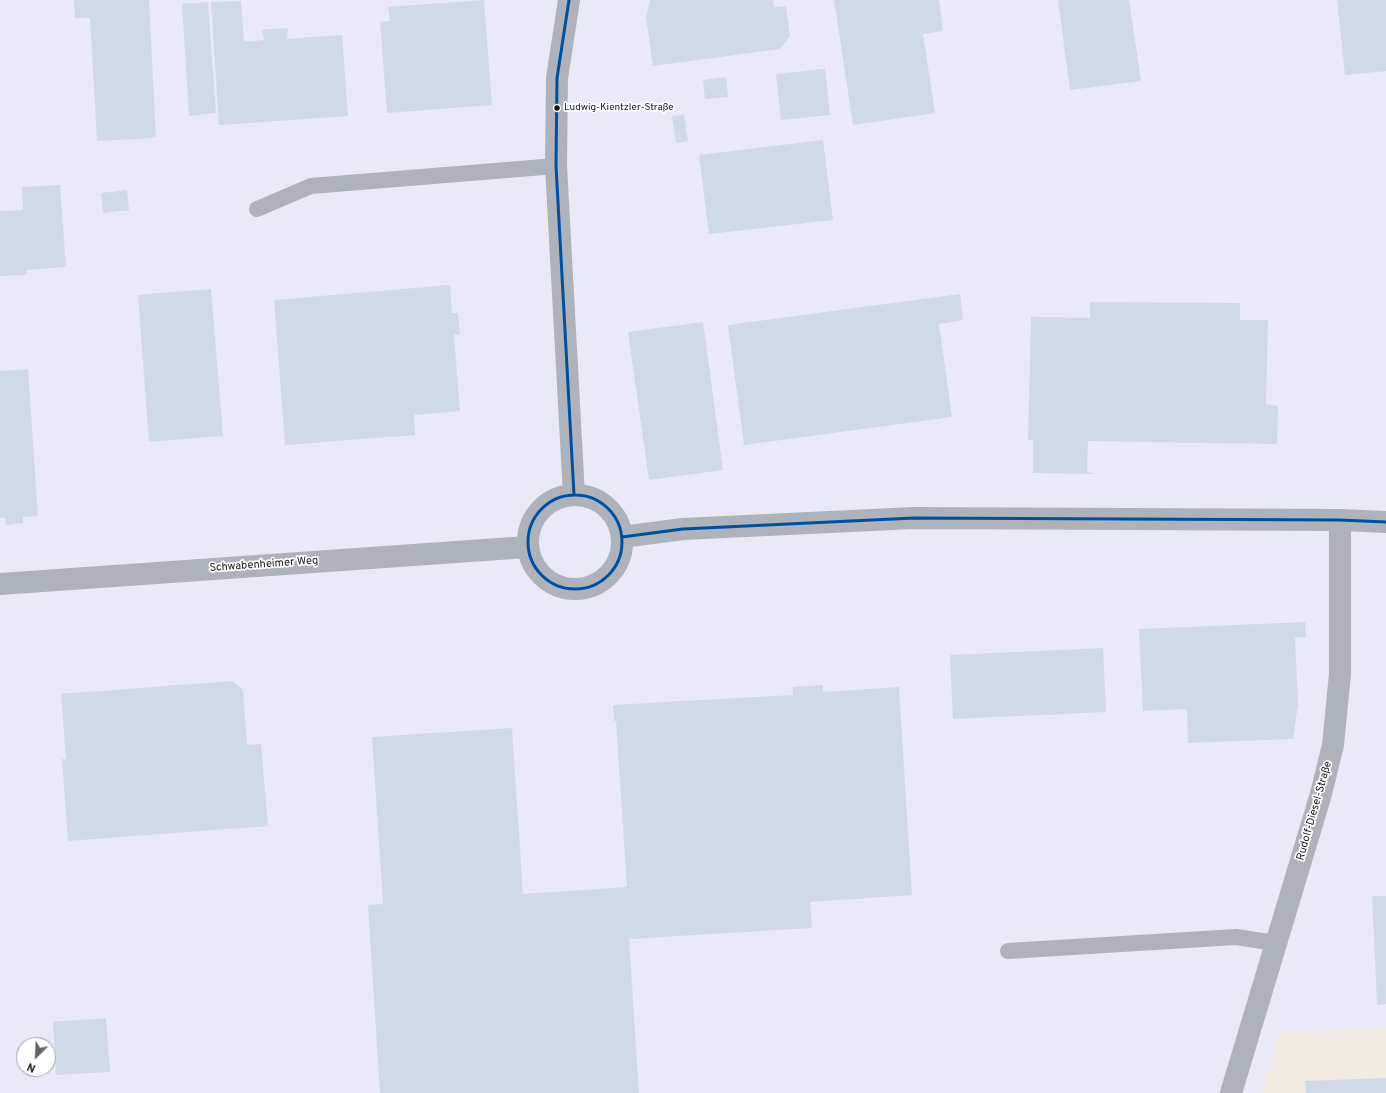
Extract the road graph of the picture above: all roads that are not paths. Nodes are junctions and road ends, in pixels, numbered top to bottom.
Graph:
1 (569, 7) edge
2 (556, 166) junction
3 (257, 209) dead end
4 (574, 495) junction
5 (1340, 520) junction
6 (1386, 522) edge
7 (622, 536) junction
8 (527, 547) junction
9 (0, 584) edge
10 (1275, 943) junction
11 (1008, 951) dead end
12 (1231, 1093) edge

1 - 2 street
2 - 3 lane
2 - 4 street
4 - 7 street
4 - 8 street
5 - 6 street
5 - 7 street
5 - 10 street, Rudolf-Diesel-Straße
7 - 8 street
8 - 9 street, Schwabenheimer Weg
10 - 11 lane
10 - 12 street, Rudolf-Diesel-Straße

